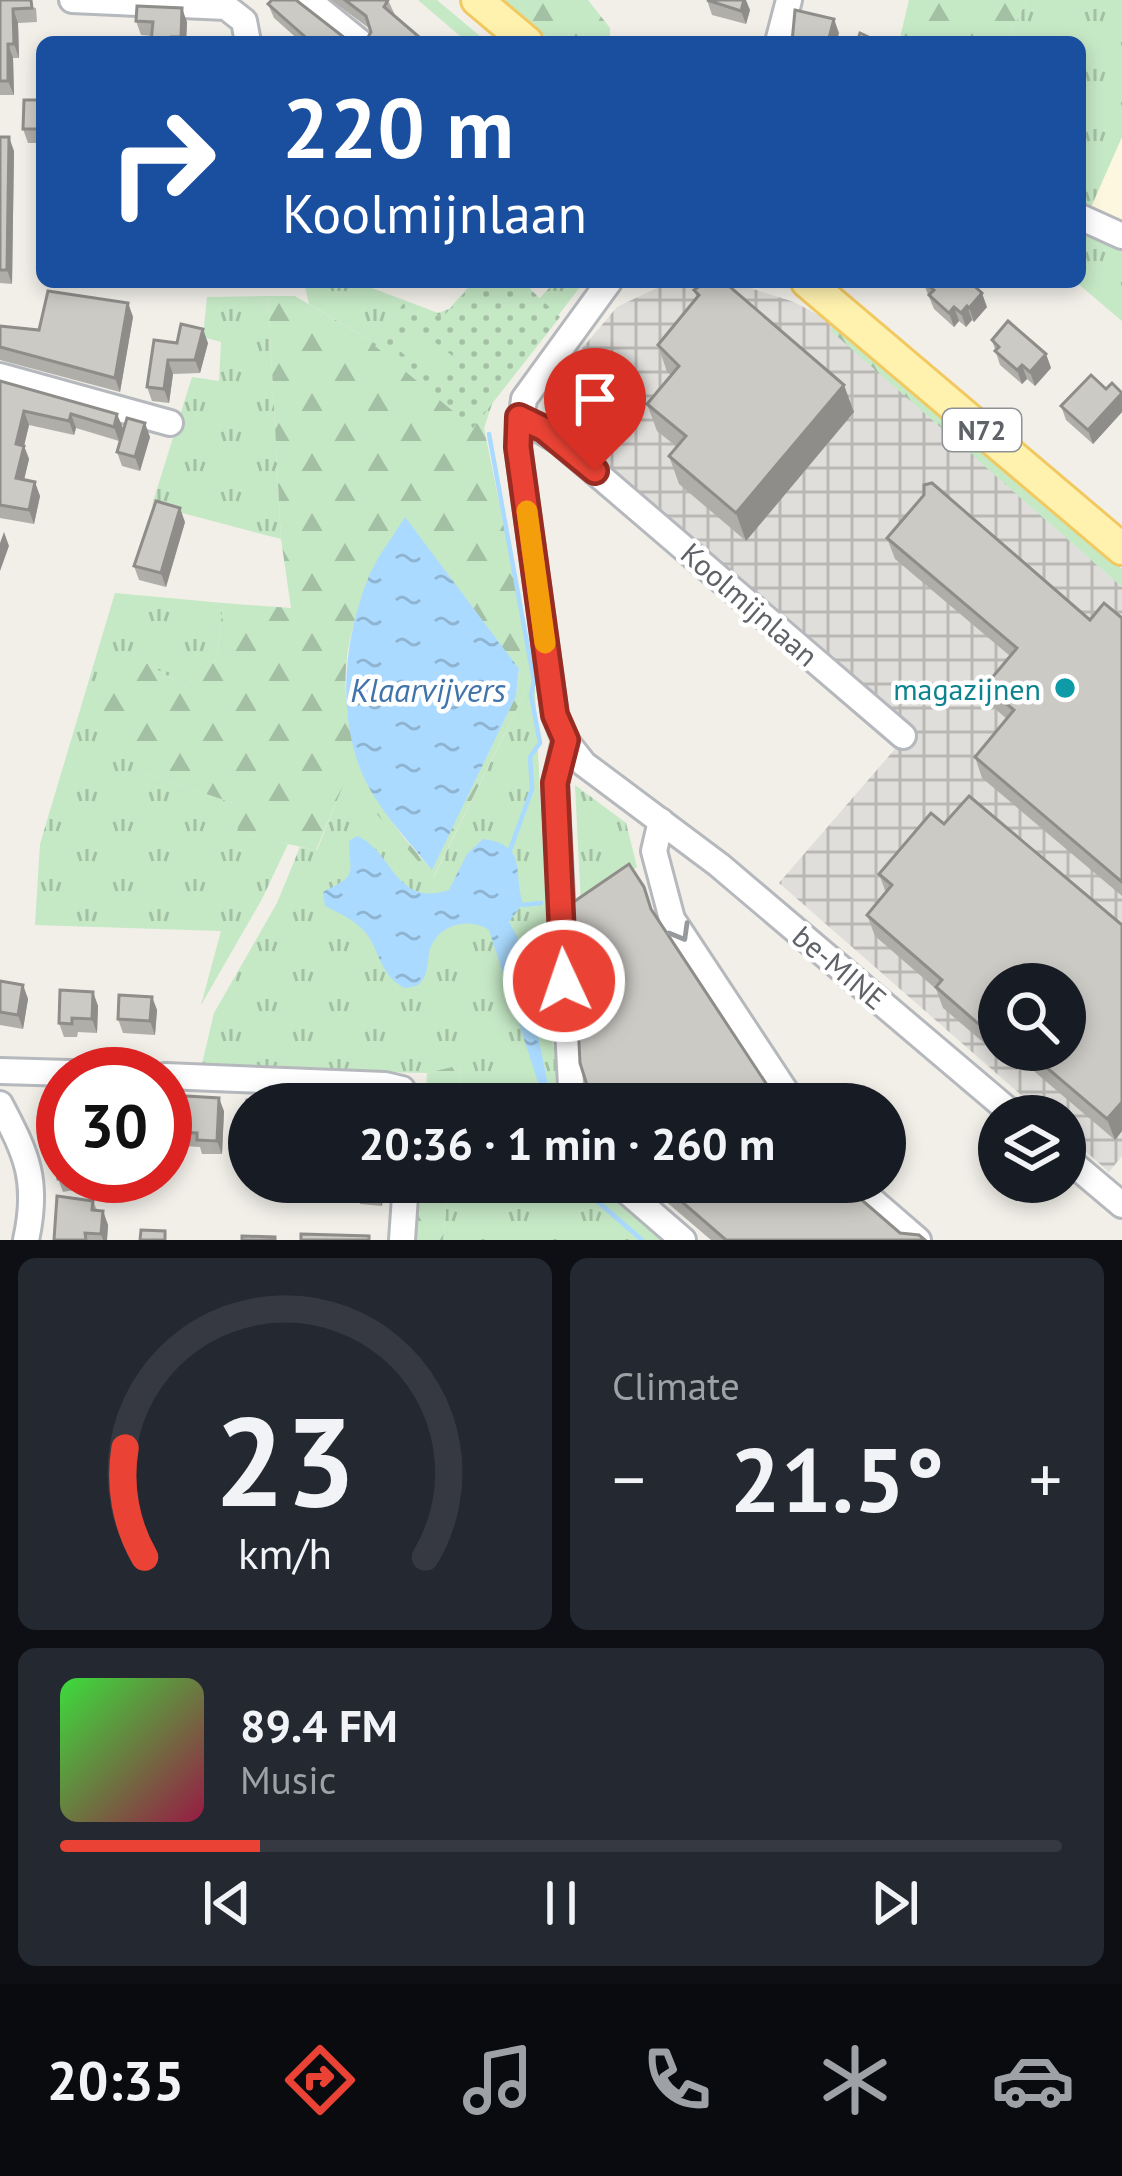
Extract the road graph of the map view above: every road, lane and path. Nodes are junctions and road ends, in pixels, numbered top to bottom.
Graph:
1 (308, 0) edge
2 (477, 0) edge
3 (789, 0) edge
4 (88, 1) edge
5 (242, 7) edge
6 (353, 36) edge
7 (519, 36) edge
8 (780, 36) edge
9 (1086, 221) edge
10 (1122, 236) edge
11 (605, 288) edge
12 (621, 288) edge
13 (810, 288) edge
14 (585, 317) junction
15 (0, 376) edge
16 (519, 417) junction
17 (170, 423) dead end
18 (1122, 549) edge
19 (903, 736) dead end
20 (566, 740) junction
21 (661, 821) junction
22 (0, 1071) edge
23 (36, 1072) edge
24 (192, 1077) edge
25 (336, 1083) edge
26 (571, 1083) edge
27 (780, 1083) edge
28 (990, 1095) edge
29 (0, 1104) edge
30 (1086, 1175) edge
31 (405, 1203) edge
32 (640, 1203) edge
33 (875, 1203) edge
34 (1122, 1205) edge
35 (26, 1240) edge
36 (402, 1240) edge
37 (682, 1240) edge
38 (918, 1240) edge

1 - 6 street
2 - 7 main road
3 - 8 street
4 - 5 street
9 - 10 street
11 - 14 street
12 - 14 street
13 - 18 main road, N72
14 - 16 street
15 - 17 street
16 - 19 street, Koolmijnlaan
16 - 20 street
20 - 21 street, be-MINE
20 - 26 street
21 -> 27 street
21 - 28 street, be-MINE
22 - 23 street
24 - 25 street
29 - 35 street
30 - 34 street
31 - 36 street
32 - 37 street
33 - 38 street

